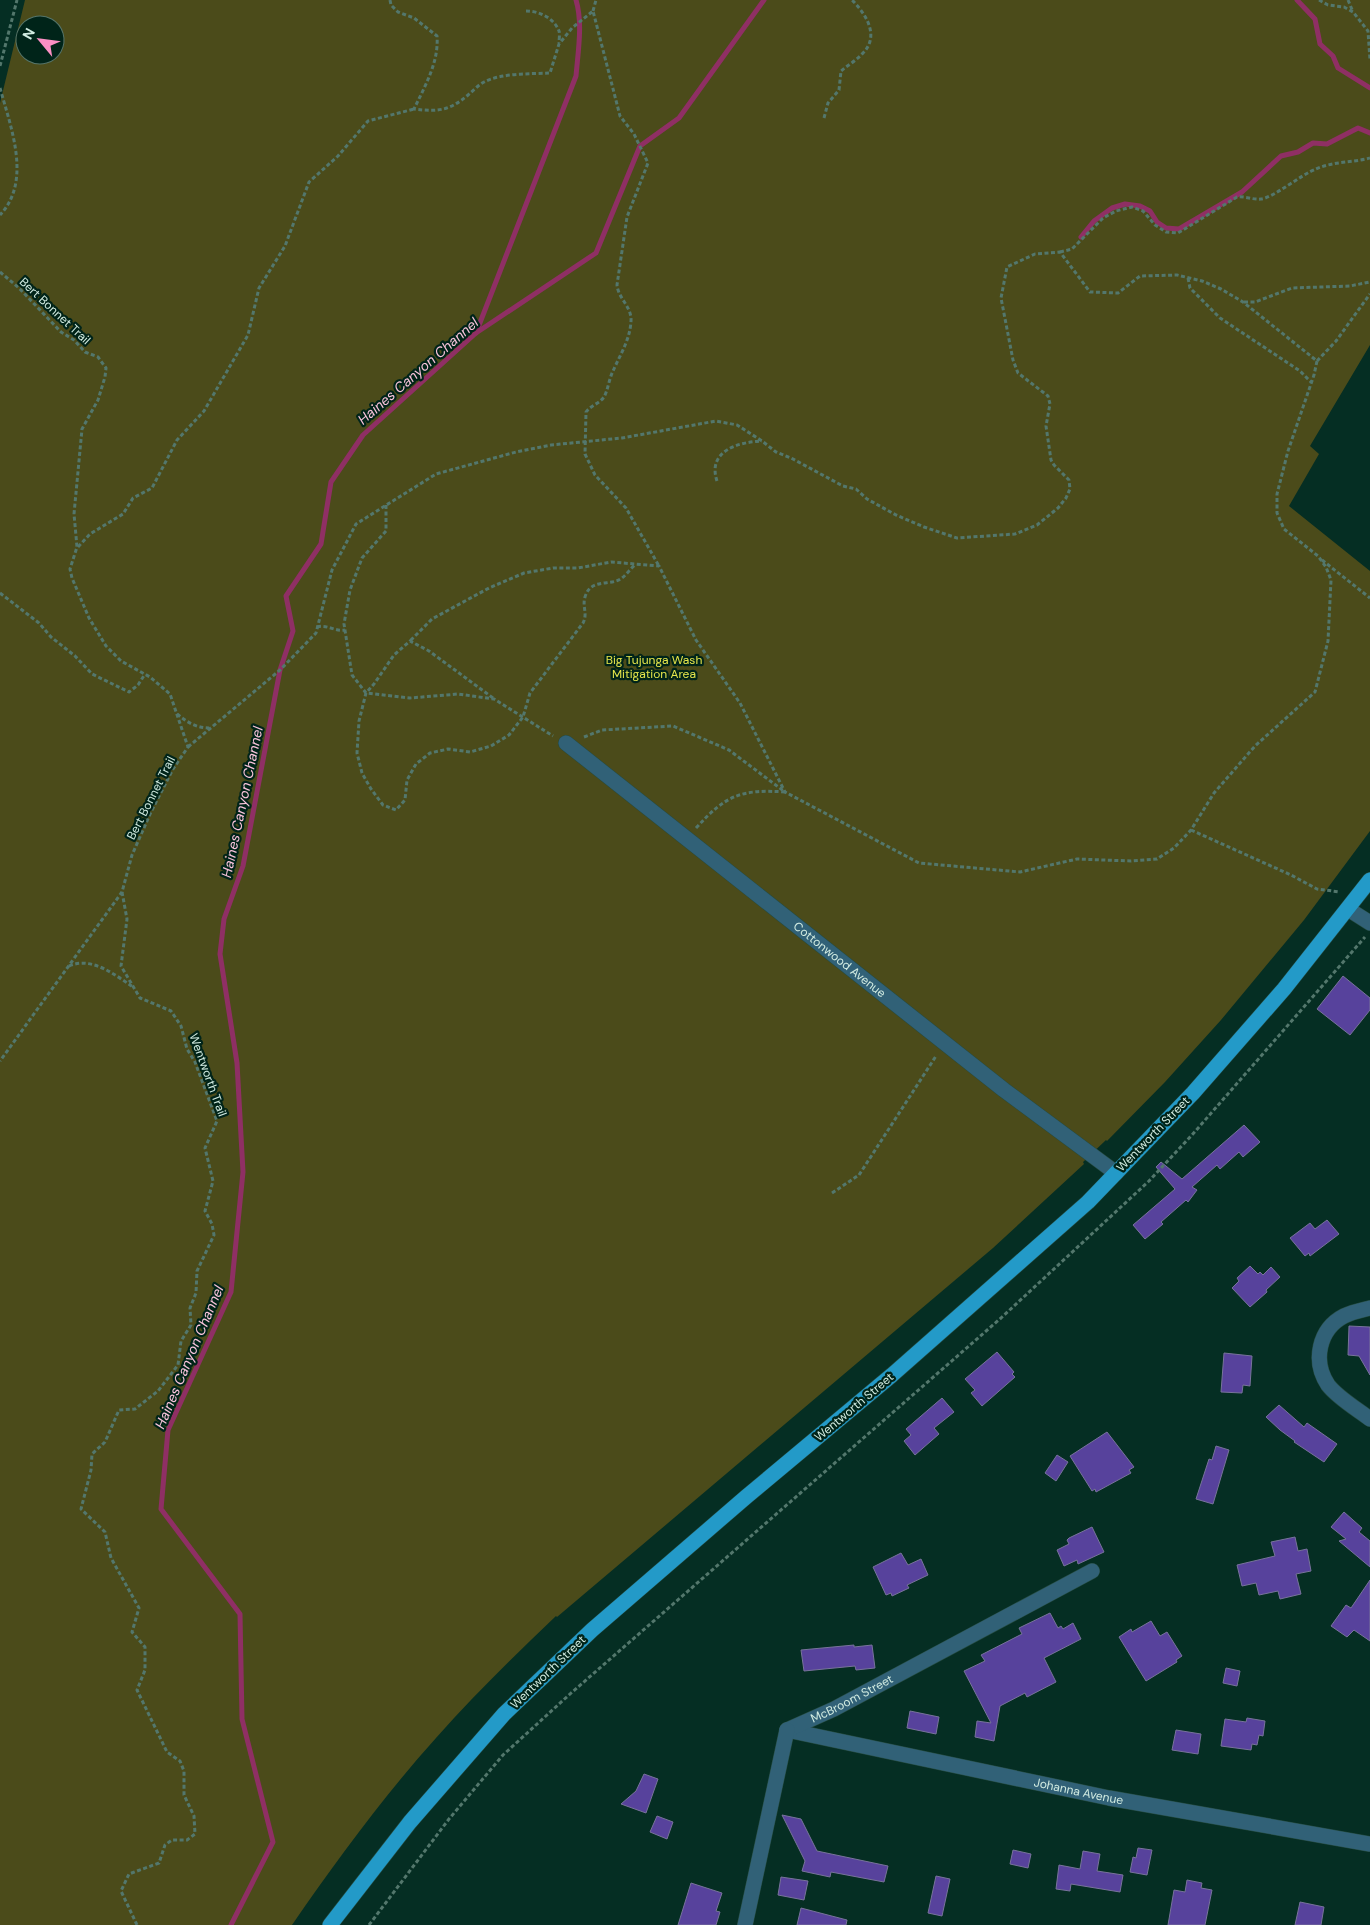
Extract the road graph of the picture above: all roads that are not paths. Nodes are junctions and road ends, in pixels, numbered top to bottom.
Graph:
1 (566, 744) road end
2 (1370, 880) edge
3 (1348, 909) junction
4 (1370, 923) edge
5 (1116, 1173) junction
6 (1370, 1308) edge
7 (1370, 1419) edge
8 (1092, 1571) dead end
9 (787, 1730) junction
10 (1370, 1844) edge
11 (330, 1925) edge
12 (745, 1925) edge

1 - 5 street, Cottonwood Avenue
2 - 3 main road, Wentworth Street
3 - 4 street
3 - 5 main road, Wentworth Street
5 - 11 main road, Wentworth Street
6 - 7 street
8 - 9 street, McBroom Street
9 - 10 street, Johanna Avenue
9 - 12 street

